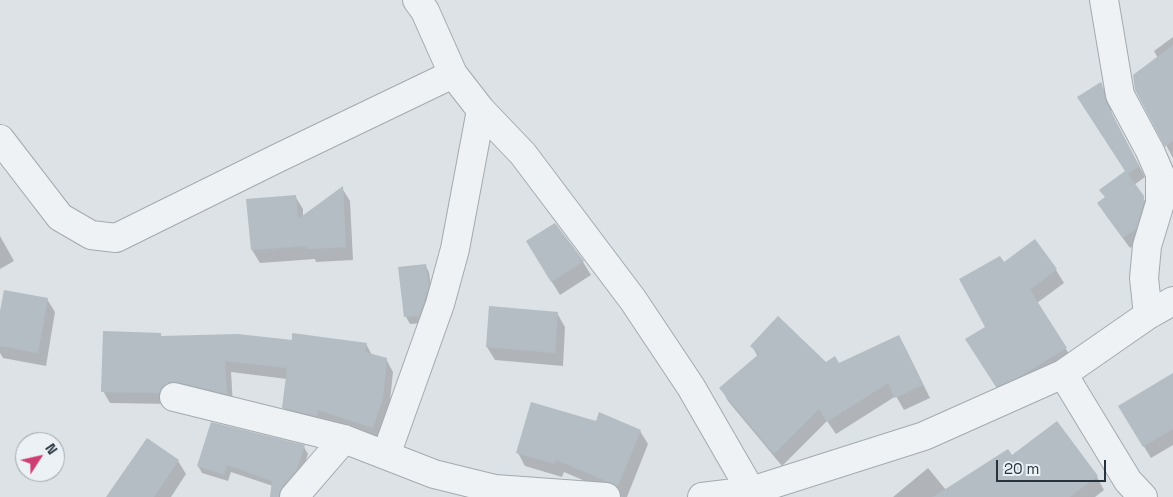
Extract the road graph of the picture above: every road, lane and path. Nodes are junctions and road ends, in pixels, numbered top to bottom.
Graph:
1 (417, 0) edge
2 (1104, 0) edge
3 (453, 74) junction
4 (481, 110) junction
5 (0, 140) edge
6 (1173, 301) edge
7 (1148, 315) junction
8 (1062, 374) junction
9 (174, 397) dead end
10 (344, 438) junction
11 (386, 455) junction
12 (753, 494) edge
13 (294, 497) edge
14 (606, 497) edge
15 (702, 497) edge
16 (1143, 497) edge

1 - 3 street
2 - 7 street
3 - 4 street
3 - 5 street
4 - 11 street
4 - 12 street
6 - 7 street
7 - 8 street
8 - 12 street
8 - 16 street
9 - 10 street
10 - 11 street
10 - 13 street
11 - 14 street
12 - 15 street

